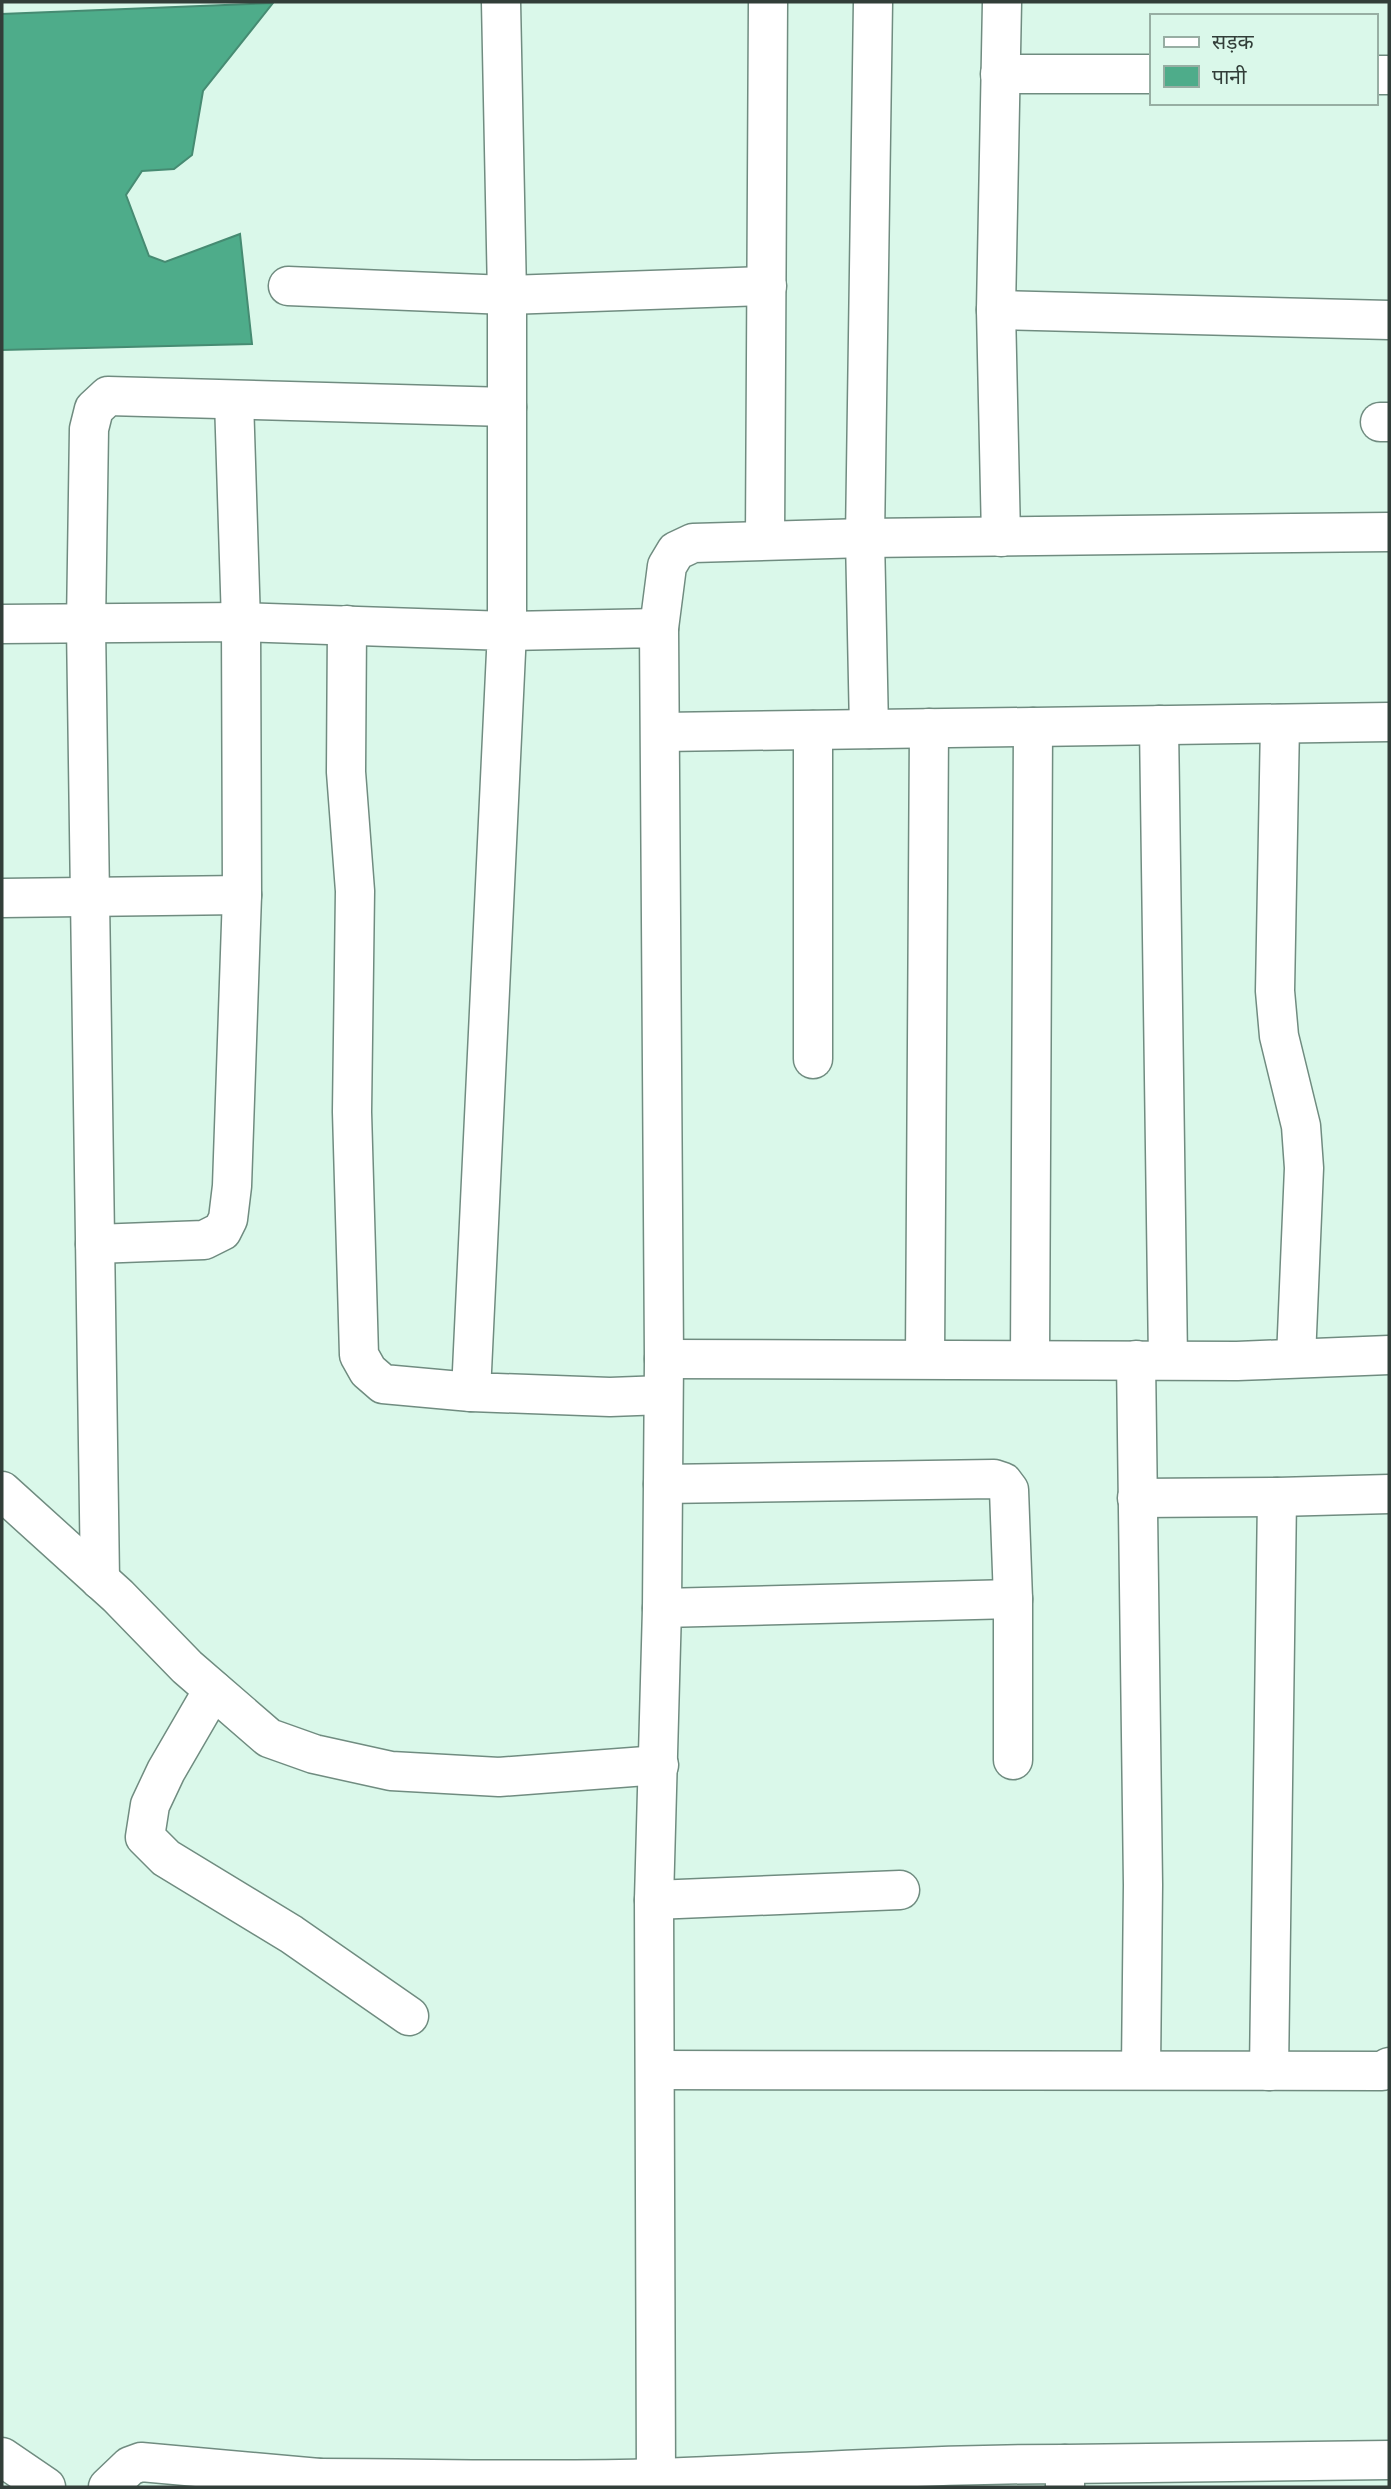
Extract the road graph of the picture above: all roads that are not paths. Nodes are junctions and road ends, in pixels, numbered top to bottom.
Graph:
1 (501, 2) edge
2 (768, 2) edge
3 (873, 2) edge
4 (1002, 2) edge
5 (1000, 74) junction
6 (1150, 74) edge
7 (288, 286) dead end
8 (767, 286) junction
9 (508, 295) junction
10 (996, 310) junction
11 (1389, 320) edge
12 (234, 400) junction
13 (507, 407) junction
14 (1389, 533) edge
15 (1001, 537) junction
16 (865, 538) junction
17 (765, 540) junction
18 (241, 622) junction
19 (2, 624) edge
20 (86, 625) junction
21 (347, 625) junction
22 (659, 628) junction
23 (507, 631) junction
24 (1389, 722) edge
25 (1280, 723) junction
26 (1158, 725) junction
27 (1034, 727) junction
28 (929, 728) junction
29 (869, 729) junction
30 (813, 730) junction
31 (662, 732) junction
32 (242, 895) junction
33 (2, 898) edge
34 (91, 898) junction
35 (813, 1059) dead end
36 (96, 1244) junction
37 (1389, 1355) edge
38 (925, 1358) junction
39 (1296, 1358) junction
40 (1030, 1359) junction
41 (1152, 1360) junction
42 (664, 1377) junction
43 (471, 1392) junction
44 (663, 1484) junction
45 (2, 1491) edge
46 (1389, 1494) edge
47 (1277, 1497) junction
48 (1138, 1498) junction
49 (100, 1580) junction
50 (1013, 1599) junction
51 (662, 1608) junction
52 (214, 1690) junction
53 (1013, 1760) dead end
54 (659, 1765) junction
55 (900, 1890) dead end
56 (654, 1900) junction
57 (409, 2016) dead end
58 (1389, 2067) edge
59 (1141, 2069) junction
60 (656, 2070) junction
61 (1269, 2071) junction
62 (2, 2457) edge
63 (1389, 2460) edge
64 (991, 2476) edge
65 (1065, 2476) edge
66 (882, 2477) edge
67 (656, 2478) junction
68 (787, 2479) edge
69 (319, 2483) edge
70 (46, 2487) edge
71 (108, 2487) edge

1 - 9 street
2 - 8 street
3 - 16 street
4 - 5 street
5 - 6 street
5 - 10 street
7 - 9 street
8 - 9 street
8 - 17 street
9 - 13 street
10 - 11 street
10 - 15 street
12 - 13 street
12 - 18 street
12 - 20 street
13 - 23 street
14 - 15 street
15 - 16 street
16 - 17 street
16 - 29 street
17 - 22 street
18 - 20 street
18 - 21 street
18 - 32 street
19 - 20 street
20 - 34 street
21 - 23 street
21 - 43 street
22 - 23 street
22 - 31 street
23 - 43 street
24 - 25 street
25 - 26 street
25 - 39 street
26 - 27 street
26 - 41 street
27 - 28 street
27 - 40 street
28 - 29 street
28 - 38 street
29 - 30 street
30 - 31 street
30 - 35 street
31 - 42 street
32 - 34 street
32 - 36 street
33 - 34 street
34 - 36 street
36 - 49 street
37 - 39 street
38 - 40 street
38 - 42 street
39 - 41 street
40 - 41 street
41 - 48 street
42 - 43 street
42 - 44 street
44 - 50 street
44 - 51 street
45 - 49 street
46 - 47 street
47 - 48 street
47 - 61 street
48 - 59 street
49 - 52 street
50 - 51 street
50 - 53 street
51 - 54 street
52 - 54 street
52 - 57 street
54 - 56 street
55 - 56 street
56 - 60 street
58 - 61 street
59 - 60 street
59 - 61 street
60 - 67 street
62 - 70 street
63 - 65 street
64 - 65 street
64 - 66 street
66 - 68 street
67 - 68 street
67 - 69 street
69 - 71 street

